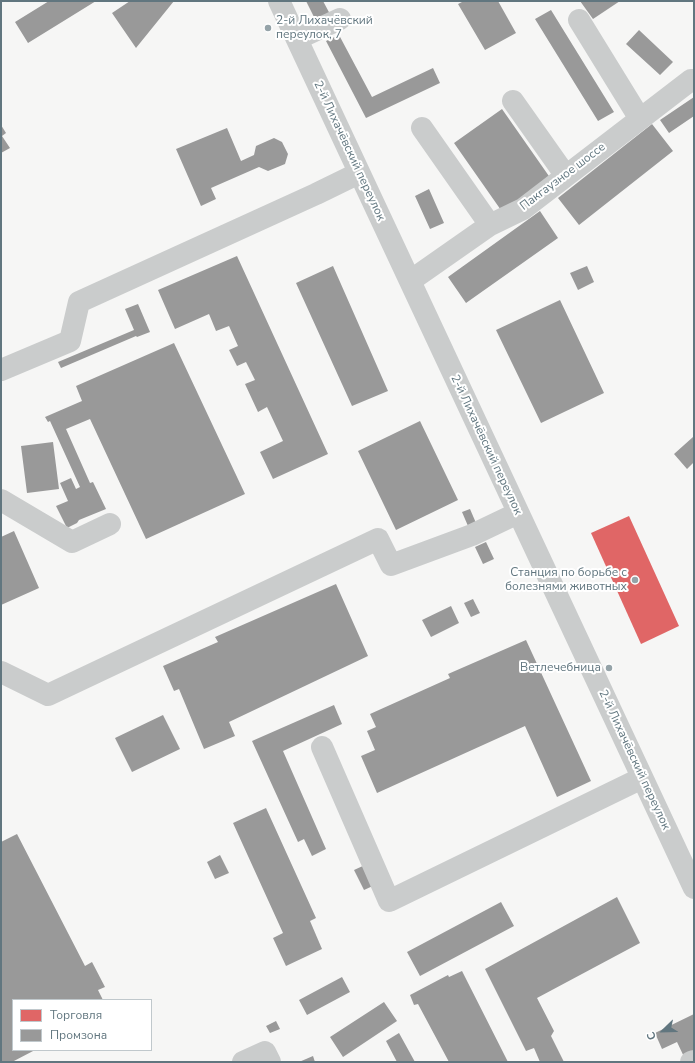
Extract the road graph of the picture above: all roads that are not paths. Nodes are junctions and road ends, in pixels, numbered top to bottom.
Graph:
1 (279, 1) edge
2 (340, 19) dead end
3 (579, 20) dead end
4 (297, 40) junction
5 (691, 80) dead end
6 (513, 101) dead end
7 (640, 119) junction
8 (422, 128) dead end
9 (359, 173) junction
10 (566, 176) junction
11 (490, 225) junction
12 (410, 281) junction
13 (1, 370) edge
14 (1, 500) edge
15 (518, 513) junction
16 (110, 524) dead end
17 (1, 672) edge
18 (322, 747) dead end
19 (642, 778) junction
20 (694, 888) edge
21 (694, 1061) edge
22 (243, 1062) edge
23 (270, 1062) edge
24 (691, 1062) edge

1 - 4 street, 2-й Лихачёвский переулок
2 - 4 street
3 - 7 street
4 - 9 street, 2-й Лихачёвский переулок
5 - 7 street, Пакгаузное шоссе
6 - 10 street
7 - 10 street, Пакгаузное шоссе
8 - 11 street
9 - 12 street, 2-й Лихачёвский переулок
9 - 13 street
10 - 11 street, Пакгаузное шоссе
11 - 12 street, Пакгаузное шоссе
12 - 15 street, 2-й Лихачёвский переулок
14 - 16 street
15 - 17 street
15 - 19 street, 2-й Лихачёвский переулок
18 - 19 street
19 - 20 street, 2-й Лихачёвский переулок
21 - 24 street
22 - 23 street

